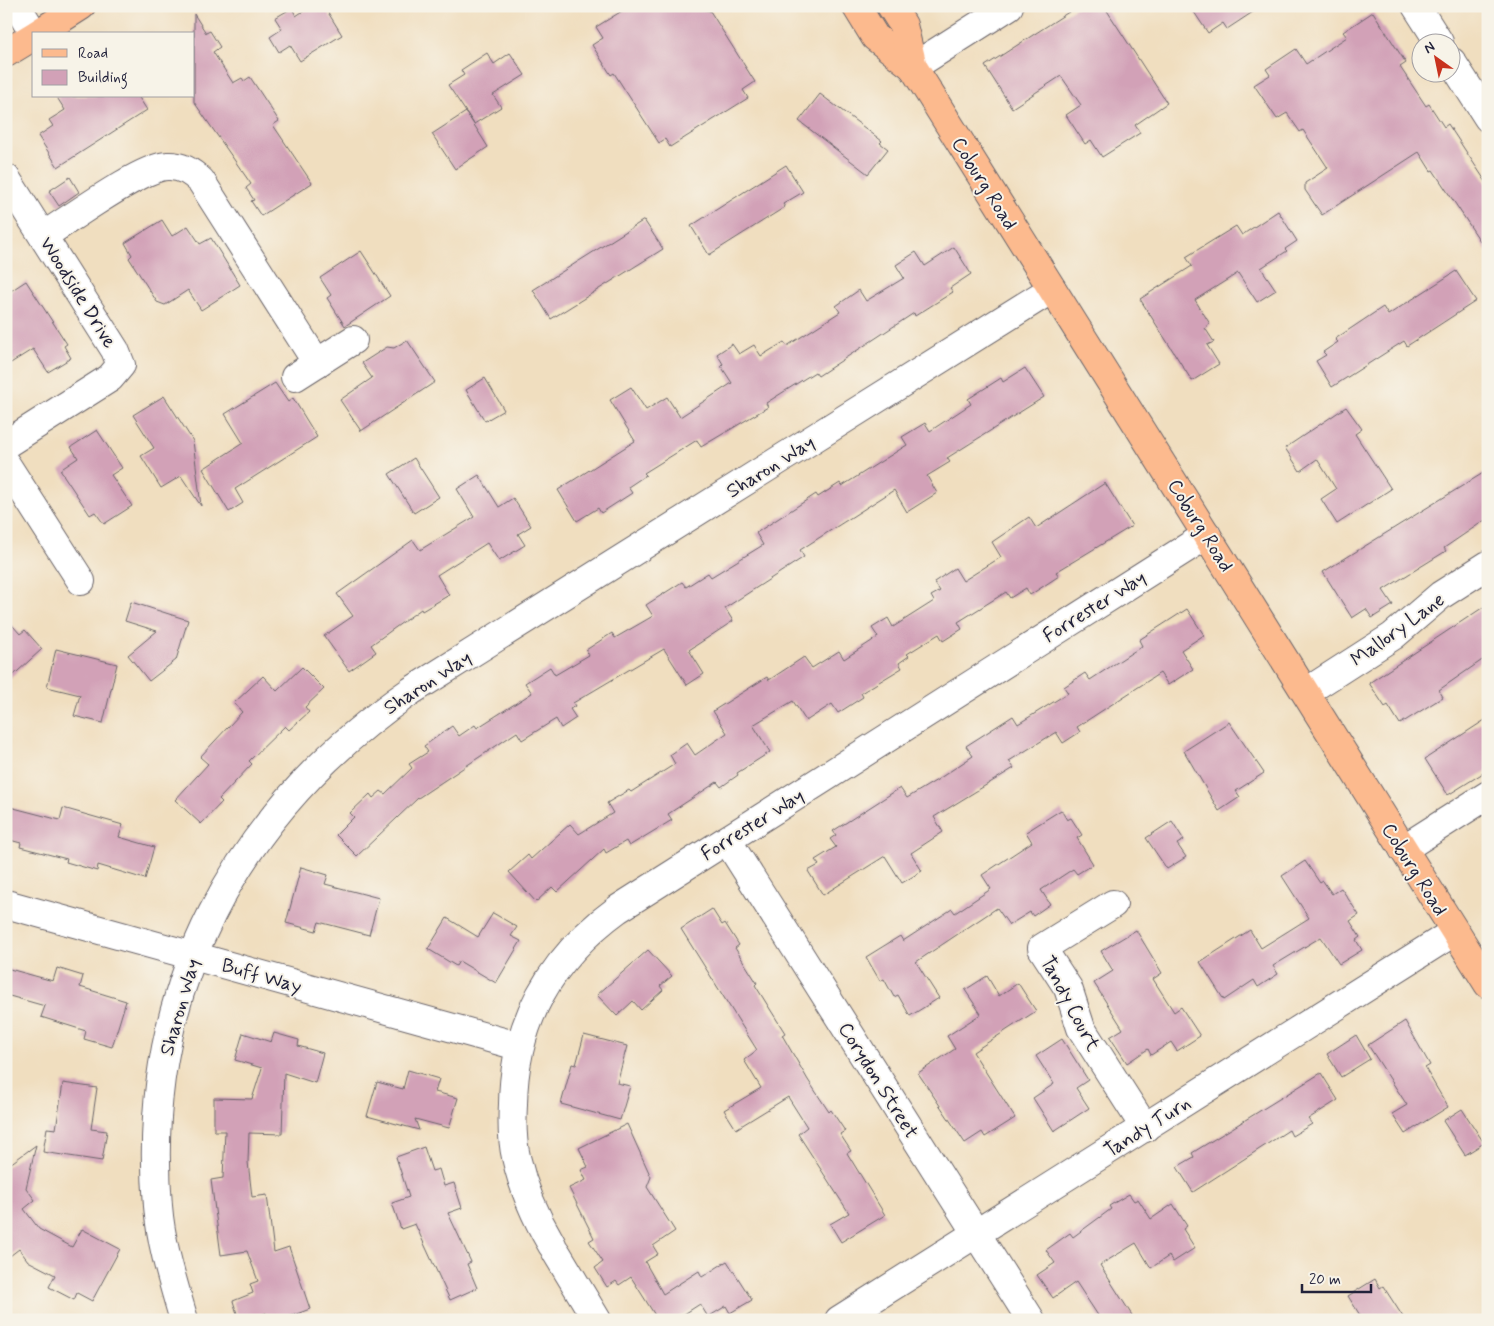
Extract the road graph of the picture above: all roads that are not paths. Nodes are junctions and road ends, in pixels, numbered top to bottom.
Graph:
1 (17, 6) edge
2 (81, 6) edge
3 (856, 6) edge
4 (891, 6) edge
5 (1009, 6) edge
6 (1416, 6) edge
7 (34, 32) edge
8 (38, 32) edge
9 (1433, 32) edge
10 (32, 36) edge
11 (6, 54) edge
12 (913, 67) junction
13 (1462, 78) edge
14 (1488, 118) edge
15 (6, 178) edge
16 (43, 236) junction
17 (1052, 289) junction
18 (353, 340) dead end
19 (6, 444) edge
20 (6, 464) edge
21 (1207, 535) junction
22 (1488, 565) edge
23 (81, 581) dead end
24 (1306, 692) junction
25 (1488, 794) edge
26 (727, 840) junction
27 (1403, 849) junction
28 (6, 904) edge
29 (1113, 904) dead end
30 (1454, 932) junction
31 (193, 956) junction
32 (1484, 971) edge
33 (518, 1046) junction
34 (1145, 1128) junction
35 (976, 1233) junction
36 (184, 1320) edge
37 (598, 1320) edge
38 (839, 1320) edge
39 (1031, 1320) edge

1 - 7 street
2 - 8 main road
3 - 12 main road, Coburg Road
4 - 12 main road, Coburg Road
5 - 12 street
6 - 9 street
10 - 11 main road
12 - 17 main road, Coburg Road
13 - 14 street
15 - 16 street, Woodside Drive
16 - 18 street
16 - 19 street, Woodside Drive
17 - 21 main road, Coburg Road
17 - 31 street, Sharon Way
20 - 23 street
21 - 24 main road, Coburg Road
21 - 26 street, Forrester Way
22 - 24 street, Mallory Lane
24 - 27 main road, Coburg Road
25 - 27 street
26 - 33 street, Forrester Way
26 - 35 street, Corydon Street
27 - 30 main road, Coburg Road
28 - 31 street, Buff Way
29 - 34 street, Tandy Court
30 - 32 main road, Coburg Road
30 - 34 street, Tandy Turn
31 - 33 street, Buff Way
31 - 36 street, Sharon Way
33 - 37 street, Forrester Way
34 - 35 street, Tandy Turn
35 - 38 street, Tandy Turn
35 - 39 street, Corydon Street

